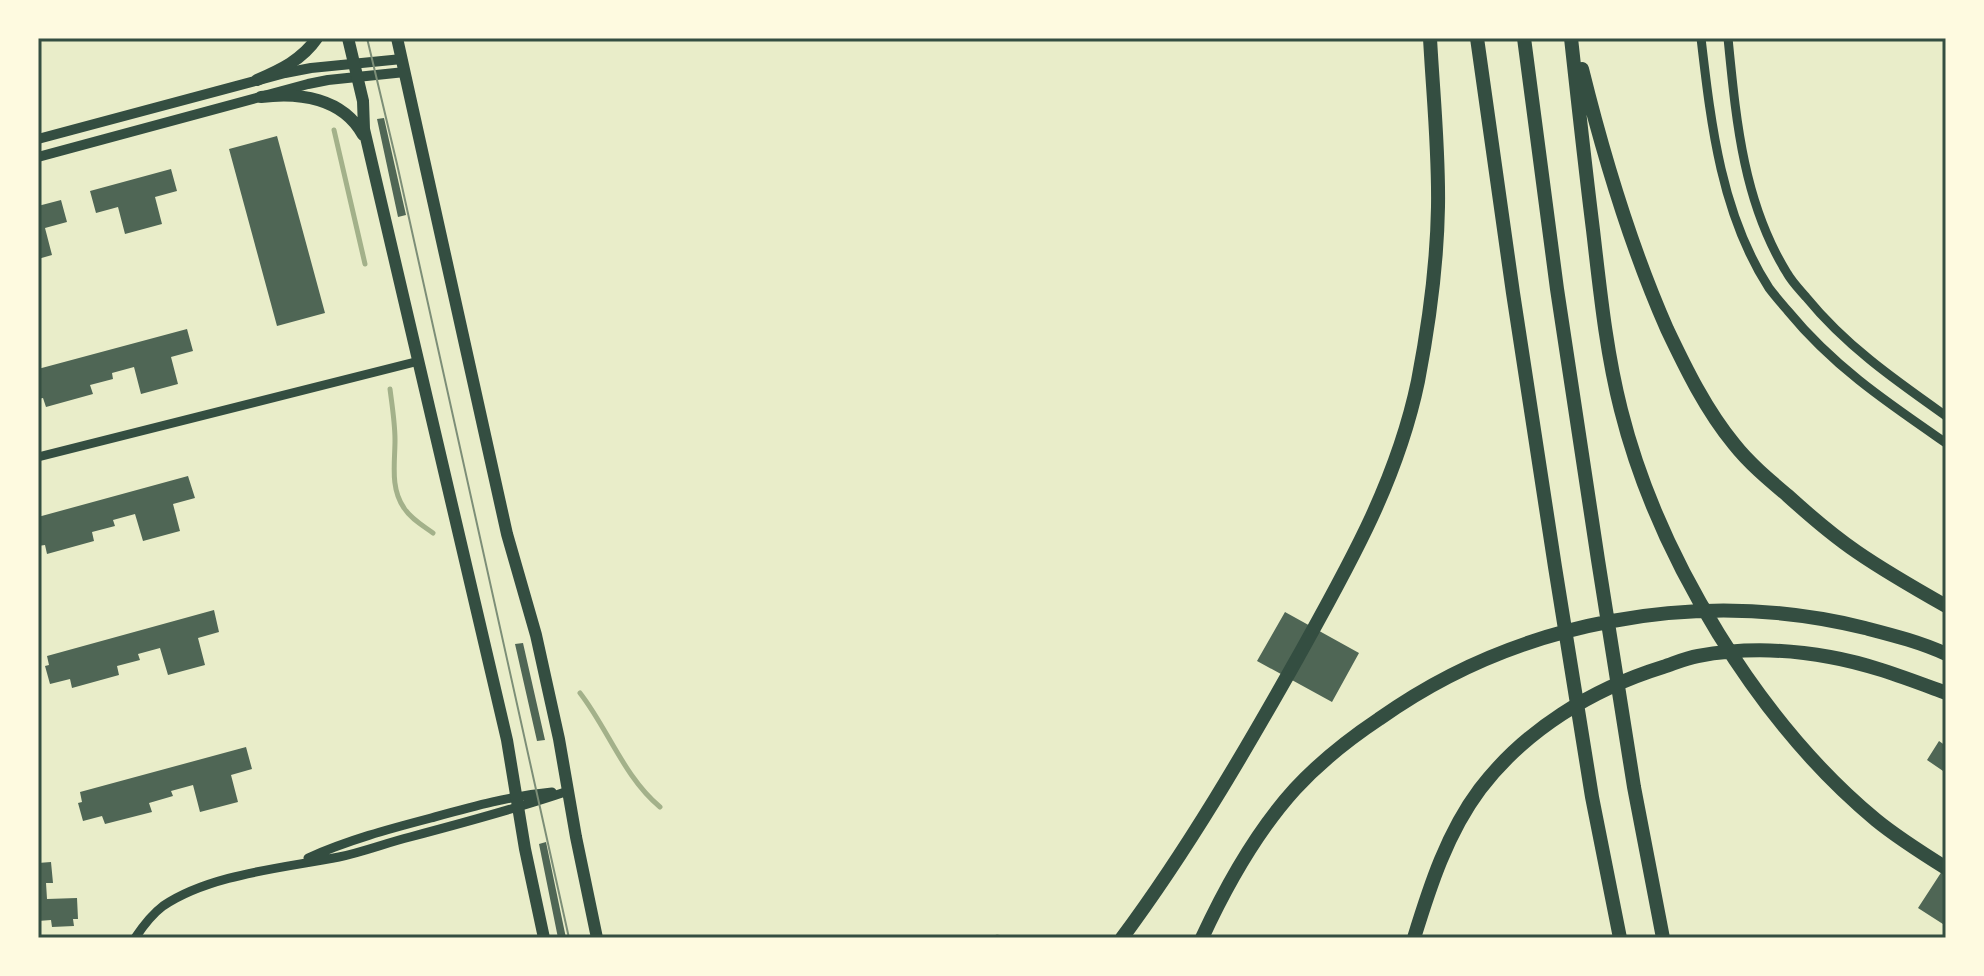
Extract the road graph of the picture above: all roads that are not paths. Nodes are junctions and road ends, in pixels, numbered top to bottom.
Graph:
1 (317, 38) edge
2 (348, 38) edge
3 (397, 38) edge
4 (1430, 38) edge
5 (1477, 38) edge
6 (1524, 38) edge
7 (1572, 38) edge
8 (1701, 38) edge
9 (1728, 38) edge
10 (403, 66) junction
11 (355, 70) junction
12 (257, 80) junction
13 (261, 97) junction
14 (38, 139) edge
15 (368, 145) junction
16 (38, 157) edge
17 (419, 361) junction
18 (1946, 416) edge
19 (1946, 443) edge
20 (38, 457) edge
21 (1946, 606) edge
22 (1946, 654) edge
23 (1946, 693) edge
24 (568, 791) junction
25 (517, 802) junction
26 (1946, 868) edge
27 (1145, 907) junction
28 (135, 938) edge
29 (544, 938) edge
30 (597, 938) edge
31 (1122, 938) edge
32 (1134, 938) edge
33 (1202, 938) edge
34 (1414, 938) edge
35 (1620, 938) edge
36 (1663, 938) edge

1 - 12 main road
2 - 11 main road
3 - 10 main road
4 - 27 highway
5 - 35 highway
6 - 36 highway
7 - 21 highway
7 - 26 highway
8 - 19 street
9 - 18 street
10 - 11 main road
10 - 24 main road
11 - 12 main road
11 - 13 main road
11 - 15 main road
12 - 14 main road
13 - 15 main road
13 - 16 main road
15 - 17 main road
17 - 20 street
17 - 25 main road
22 - 33 highway
23 - 34 highway
24 - 25 street
24 - 30 main road
25 - 28 street
25 - 29 main road
27 - 31 highway
27 - 32 highway

